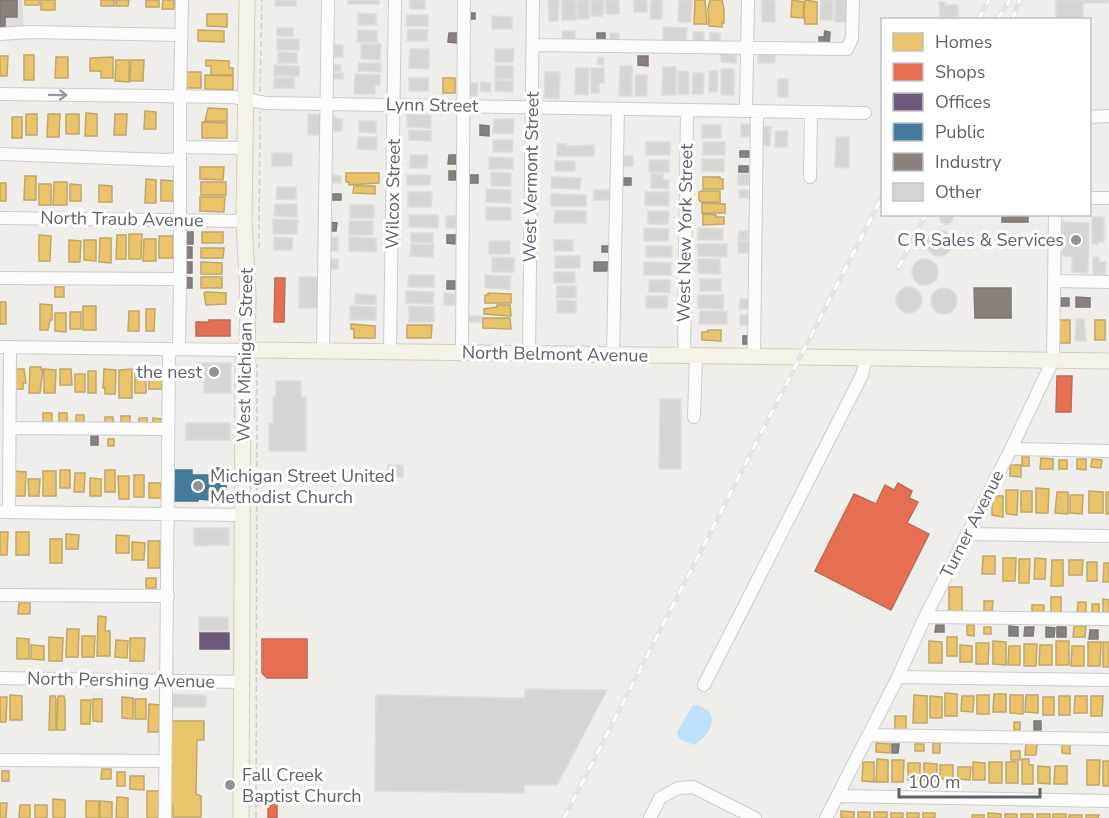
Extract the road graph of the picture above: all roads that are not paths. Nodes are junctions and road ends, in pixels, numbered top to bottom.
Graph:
1 (182, 0) edge
2 (247, 0) edge
3 (328, 0) edge
4 (395, 0) edge
5 (464, 0) edge
6 (533, 0) edge
7 (748, 0) edge
8 (853, 0) edge
9 (0, 34) edge
10 (180, 35) junction
11 (533, 45) junction
12 (747, 47) junction
13 (0, 94) edge
14 (180, 96) junction
15 (245, 99) junction
16 (327, 104) junction
17 (394, 104) junction
18 (463, 105) junction
19 (533, 107) junction
20 (618, 110) junction
21 (687, 111) junction
22 (752, 111) junction
23 (811, 112) junction
24 (864, 113) dead end
25 (1091, 117) edge
26 (1109, 117) edge
27 (245, 148) junction
28 (181, 153) junction
29 (0, 154) edge
30 (810, 177) dead end
31 (1091, 198) edge
32 (1109, 198) edge
33 (1055, 216) edge
34 (0, 218) edge
35 (180, 220) junction
36 (244, 220) junction
37 (0, 278) edge
38 (180, 279) junction
39 (1054, 281) junction
40 (1109, 282) edge
41 (5, 347) edge
42 (174, 349) junction
43 (248, 350) junction
44 (323, 351) junction
45 (390, 351) junction
46 (462, 352) junction
47 (529, 353) junction
48 (614, 354) junction
49 (690, 355) junction
50 (754, 356) junction
51 (866, 358) junction
52 (1053, 360) junction
53 (1109, 361) edge
54 (694, 417) dead end
55 (10, 428) junction
56 (168, 429) junction
57 (1011, 449) junction
58 (1109, 451) edge
59 (5, 512) edge
60 (168, 514) junction
61 (242, 515) junction
62 (967, 534) junction
63 (1109, 536) edge
64 (0, 595) edge
65 (168, 596) junction
66 (925, 617) junction
67 (1109, 619) edge
68 (898, 677) junction
69 (0, 678) edge
70 (167, 680) junction
71 (1109, 680) edge
72 (242, 682) junction
73 (704, 684) dead end
74 (868, 735) junction
75 (1109, 739) edge
76 (0, 760) edge
77 (166, 761) junction
78 (837, 796) junction
79 (1109, 801) edge
80 (165, 818) edge
81 (241, 818) edge
82 (650, 818) edge
83 (755, 818) edge
84 (826, 818) edge

1 - 10 street
2 - 15 main road, West Michigan Street
3 - 16 street
4 - 17 street, Wilcox Street
5 - 18 street
6 - 11 street, West Vermont Street
7 - 12 street
8 - 12 street
9 - 10 street
10 - 14 street
11 - 12 street
11 - 19 street, West Vermont Street
12 - 22 street
13 -> 14 street, Lynn Street
14 - 15 street, Lynn Street
14 - 28 street
15 - 16 street, Lynn Street
15 - 27 main road, West Michigan Street
16 - 17 street, Lynn Street
16 - 44 street
17 - 18 street, Lynn Street
17 - 45 street, Wilcox Street
18 - 19 street, Lynn Street
18 - 46 street
19 - 20 street, Lynn Street
19 - 47 street, West Vermont Street
20 - 21 street, Lynn Street
20 - 48 street
21 - 22 street, Lynn Street
21 - 49 street, West New York Street
22 - 23 street, Lynn Street
22 - 50 street
23 - 24 street, Lynn Street
23 - 30 street
25 - 26 street
27 - 28 street
27 - 36 main road, West Michigan Street
28 - 29 street
28 - 35 street
31 - 32 street
33 - 39 street, Turner Avenue
34 - 35 street, North Traub Avenue
35 - 36 street, North Traub Avenue
35 - 38 street
36 - 43 main road, West Michigan Street
37 - 38 street
38 - 42 street
39 - 40 street
39 - 52 street, Turner Avenue
41 - 42 street, North Belmont Avenue
41 - 55 street
42 - 43 street, North Belmont Avenue
42 - 56 street
43 - 44 main road, North Belmont Avenue
43 - 61 main road, West Michigan Street
44 - 45 main road, North Belmont Avenue
45 - 46 main road, North Belmont Avenue
46 - 47 main road, North Belmont Avenue
47 - 48 main road, North Belmont Avenue
48 - 49 main road, North Belmont Avenue
49 - 50 main road, North Belmont Avenue
49 - 54 street, West New York Street
50 - 51 main road, North Belmont Avenue
51 - 52 main road, North Belmont Avenue
51 - 73 street
52 - 53 main road, North Belmont Avenue
52 - 57 street, Turner Avenue
55 - 56 street
55 - 59 street
56 - 60 street
57 - 58 street
57 - 62 street, Turner Avenue
59 - 60 street
60 - 61 street
60 - 65 street
61 - 72 main road, West Michigan Street
62 - 63 street
62 - 66 street, Turner Avenue
64 - 65 street
65 - 70 street
66 - 67 street
66 - 68 street, Turner Avenue
68 - 71 street
68 - 74 street, Turner Avenue
69 - 70 street, North Pershing Avenue
70 - 72 street, North Pershing Avenue
70 - 77 street
72 - 81 main road, West Michigan Street
74 - 75 street
74 - 78 street, Turner Avenue
76 - 77 street
77 - 80 street
78 - 79 street
78 - 84 street, Turner Avenue
82 - 83 street

